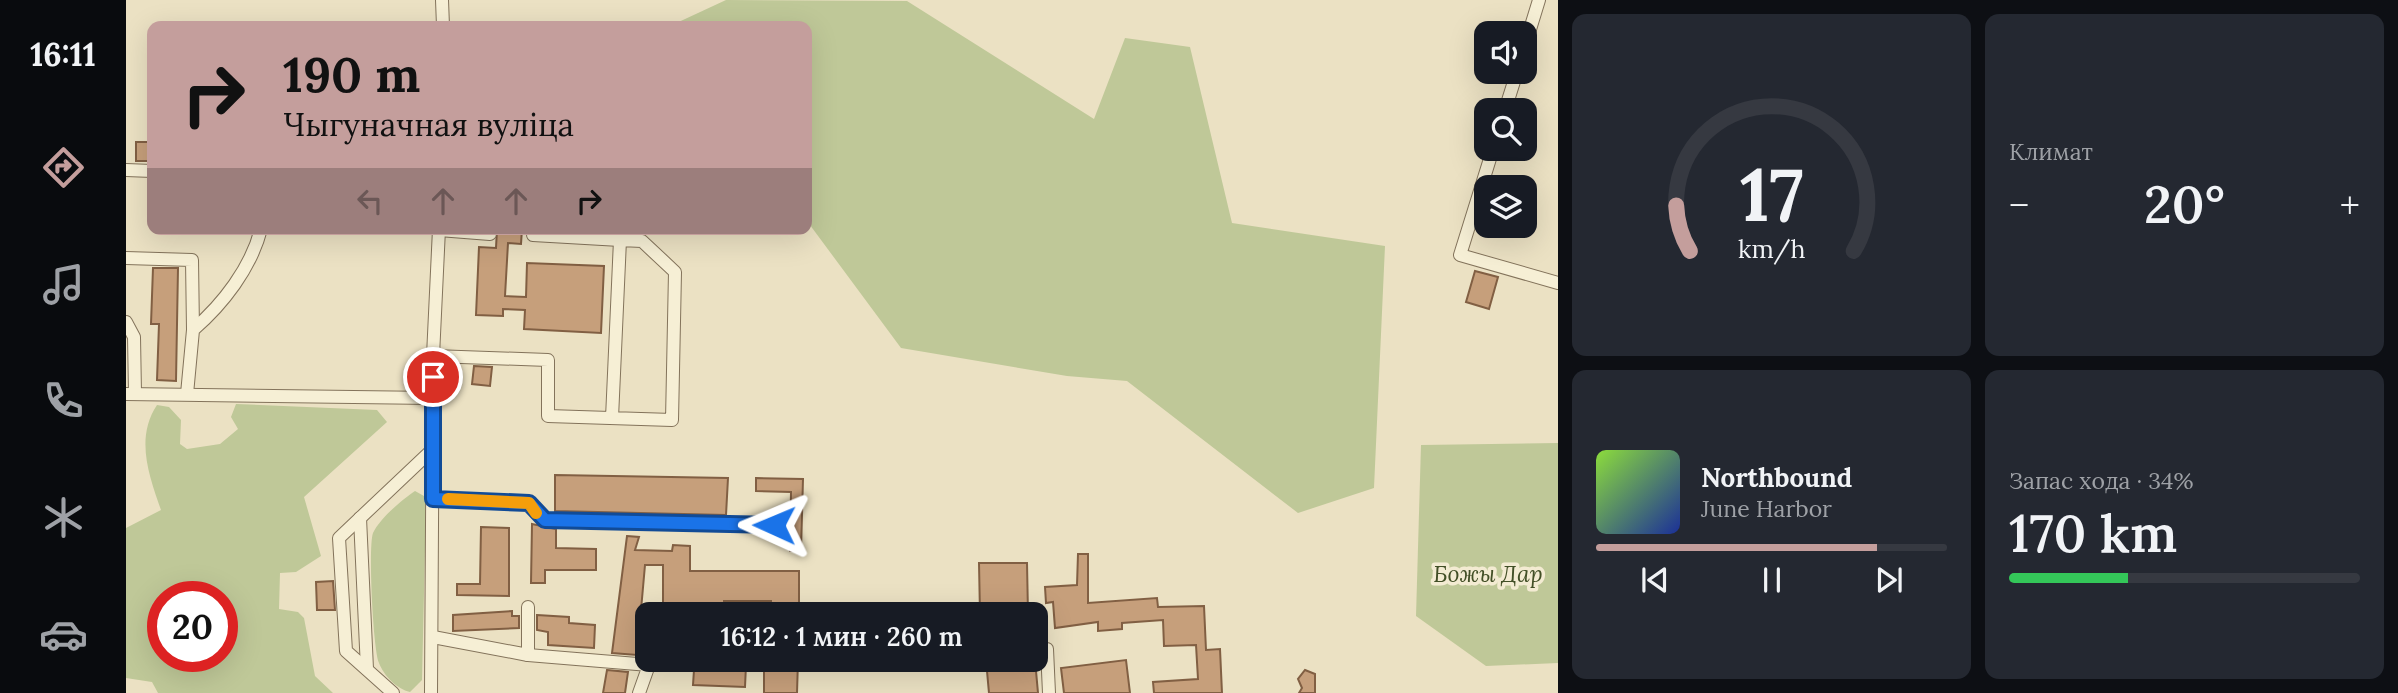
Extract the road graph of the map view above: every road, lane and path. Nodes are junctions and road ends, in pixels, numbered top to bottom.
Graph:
1 (442, 0) edge
2 (1539, 0) edge
3 (443, 21) edge
4 (1533, 21) edge
5 (1489, 161) edge
6 (126, 170) edge
7 (147, 171) edge
8 (258, 235) edge
9 (439, 235) edge
10 (533, 235) dead end
11 (620, 240) junction
12 (126, 258) edge
13 (1558, 283) edge
14 (126, 322) edge
15 (193, 330) junction
16 (433, 356) junction
17 (130, 393) edge
18 (187, 394) junction
19 (433, 398) junction
20 (612, 418) junction
21 (433, 449) junction
22 (433, 499) junction
23 (360, 518) junction
24 (774, 525) dead end
25 (528, 607) dead end
26 (433, 637) junction
27 (528, 655) junction
28 (367, 669) junction
29 (1048, 671) edge
30 (393, 693) edge
31 (431, 693) edge
32 (639, 693) edge
33 (1049, 693) edge

1 - 3 street
2 - 4 street
5 - 13 street
6 - 7 street
8 - 15 street
9 - 16 street
10 - 11 street
11 - 20 street
11 - 20 street
12 - 15 street
14 - 17 street
15 - 18 street
16 - 19 street
16 - 20 street
17 - 18 street
18 - 19 street
19 - 21 street
21 - 22 street
21 - 23 street
22 - 24 street
22 - 26 street
23 - 28 street
23 - 28 street
25 - 27 street
26 - 27 street
26 - 31 street
27 - 32 street
28 - 30 street
29 - 33 street

